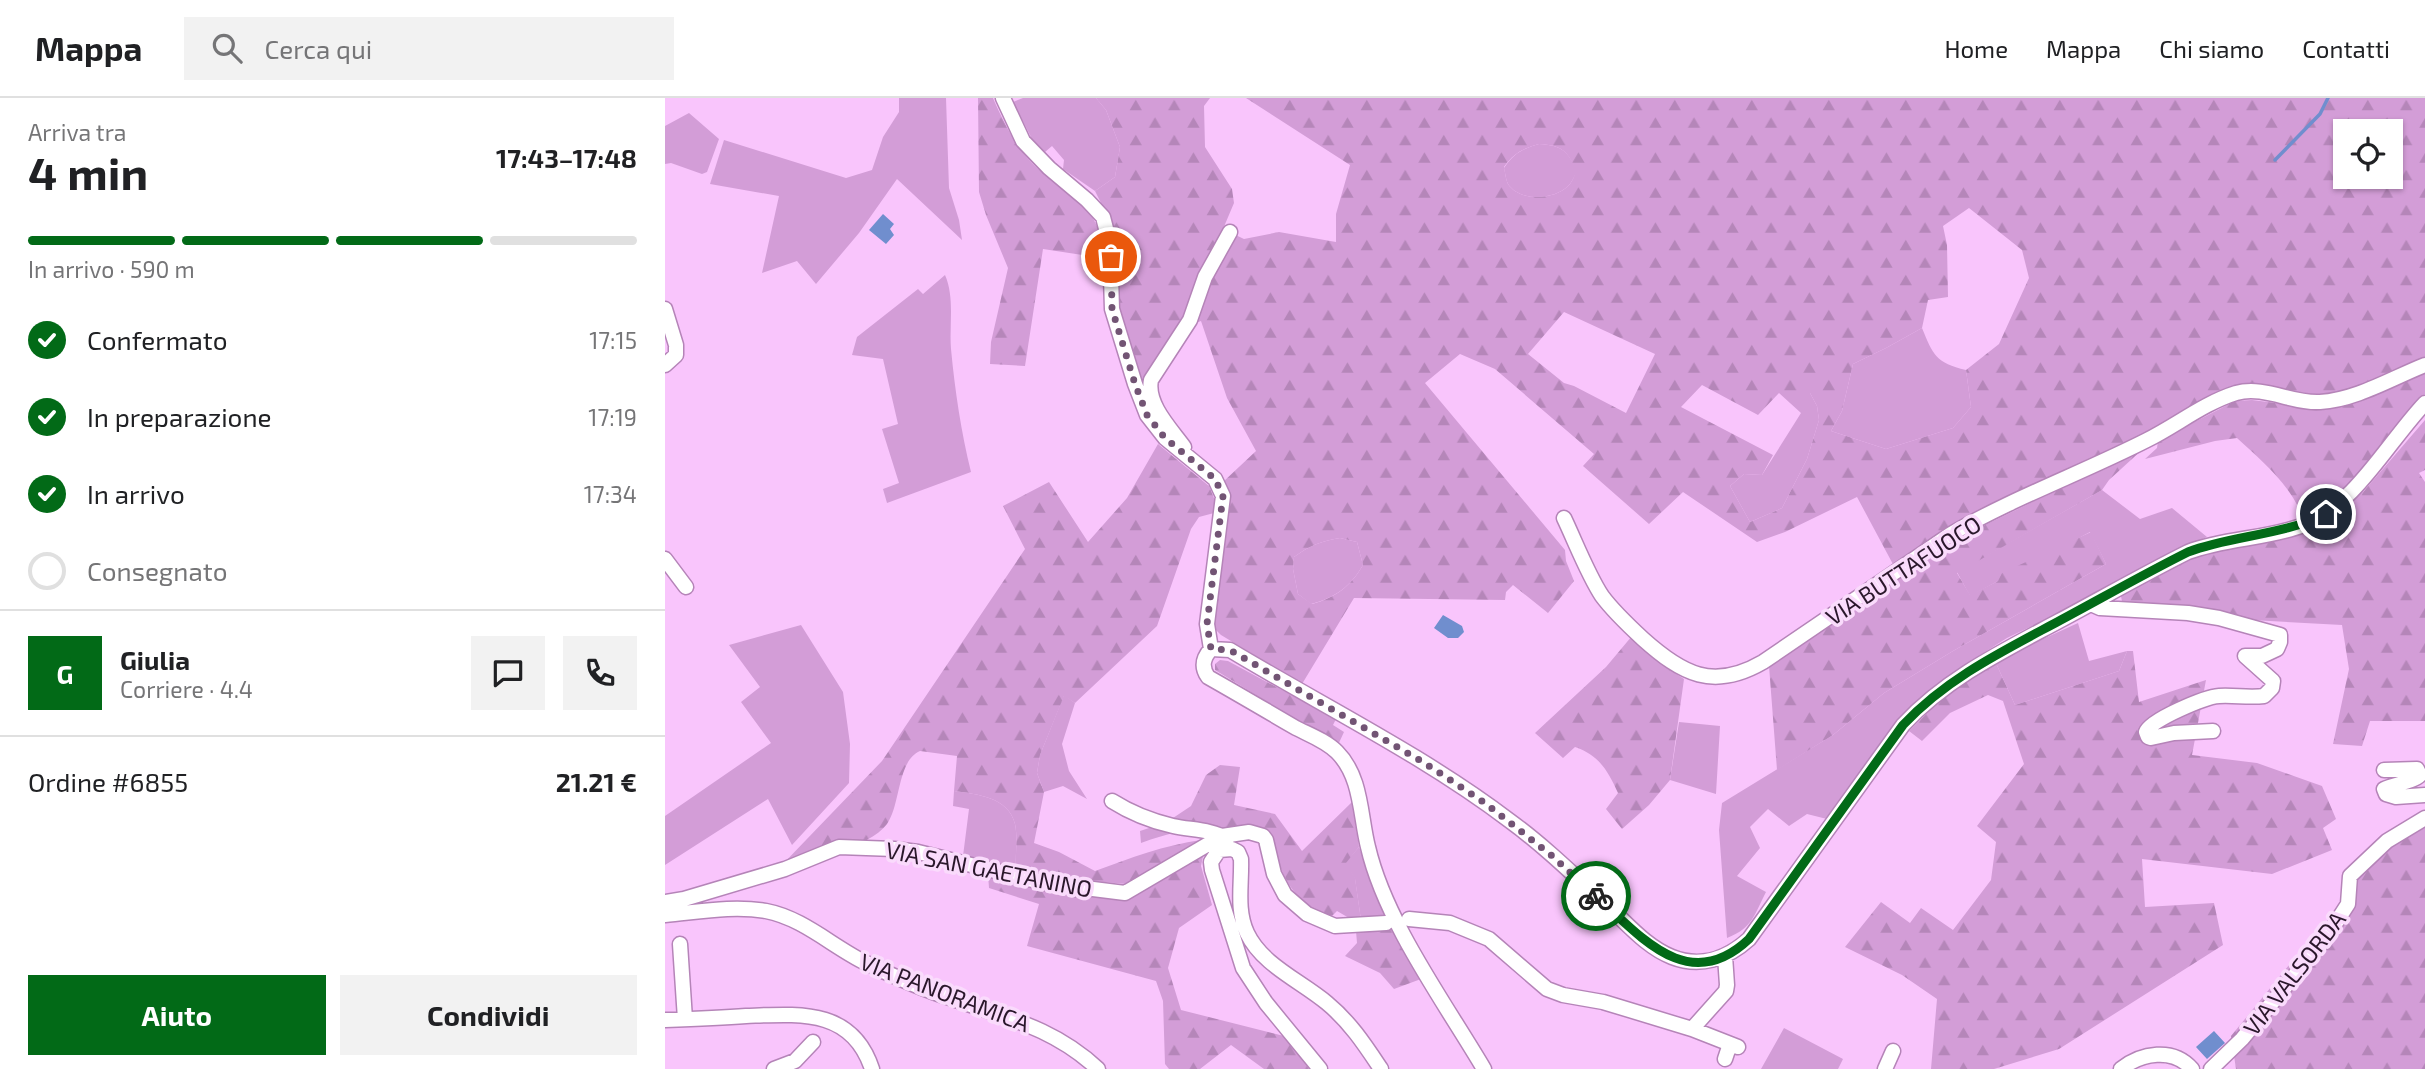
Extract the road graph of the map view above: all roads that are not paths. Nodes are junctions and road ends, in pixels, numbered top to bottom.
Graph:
1 (1003, 98) edge
2 (1230, 232) dead end
3 (665, 309) edge
4 (665, 365) edge
5 (2425, 365) edge
6 (2425, 402) edge
7 (1195, 463) junction
8 (1564, 518) dead end
9 (665, 559) edge
10 (686, 587) dead end
11 (2091, 604) junction
12 (1211, 649) junction
13 (2213, 731) dead end
14 (2384, 770) dead end
15 (2425, 795) edge
16 (1112, 801) dead end
17 (2425, 818) edge
18 (1222, 836) junction
19 (1233, 849) junction
20 (665, 902) edge
21 (665, 915) edge
22 (1386, 923) dead end
23 (1406, 926) junction
24 (680, 944) dead end
25 (1725, 956) junction
26 (685, 1019) junction
27 (665, 1020) edge
28 (1692, 1029) junction
29 (813, 1042) dead end
30 (1893, 1051) dead end
31 (1725, 1059) dead end
32 (801, 1065) edge
33 (774, 1069) edge
34 (872, 1069) edge
35 (1098, 1069) edge
36 (1320, 1069) edge
37 (1381, 1069) edge
38 (1484, 1069) edge
39 (1885, 1069) edge
40 (2121, 1069) edge
41 (2192, 1069) edge
42 (2211, 1069) edge

1 - 7 street
2 - 7 street
3 - 4 street
5 - 8 street, VIA BUTTAFUOCO
6 - 11 street
7 - 12 street
9 - 10 street
11 - 13 street
11 - 25 street
12 - 23 street
12 - 25 street
14 - 15 street
16 - 18 street, VIA SAN GAETANINO
17 - 42 street, VIA VALSORDA
18 - 19 street
18 - 20 street, VIA SAN GAETANINO
18 - 22 street, VIA SAN GAETANINO
19 - 36 street
19 - 37 street
21 - 35 street, VIA PANORAMICA
23 - 28 street
23 - 38 street
24 - 26 street
25 - 28 street
26 - 27 street
26 - 34 street
28 - 31 street
29 - 32 street
30 - 39 street
32 - 33 street
40 - 41 street

